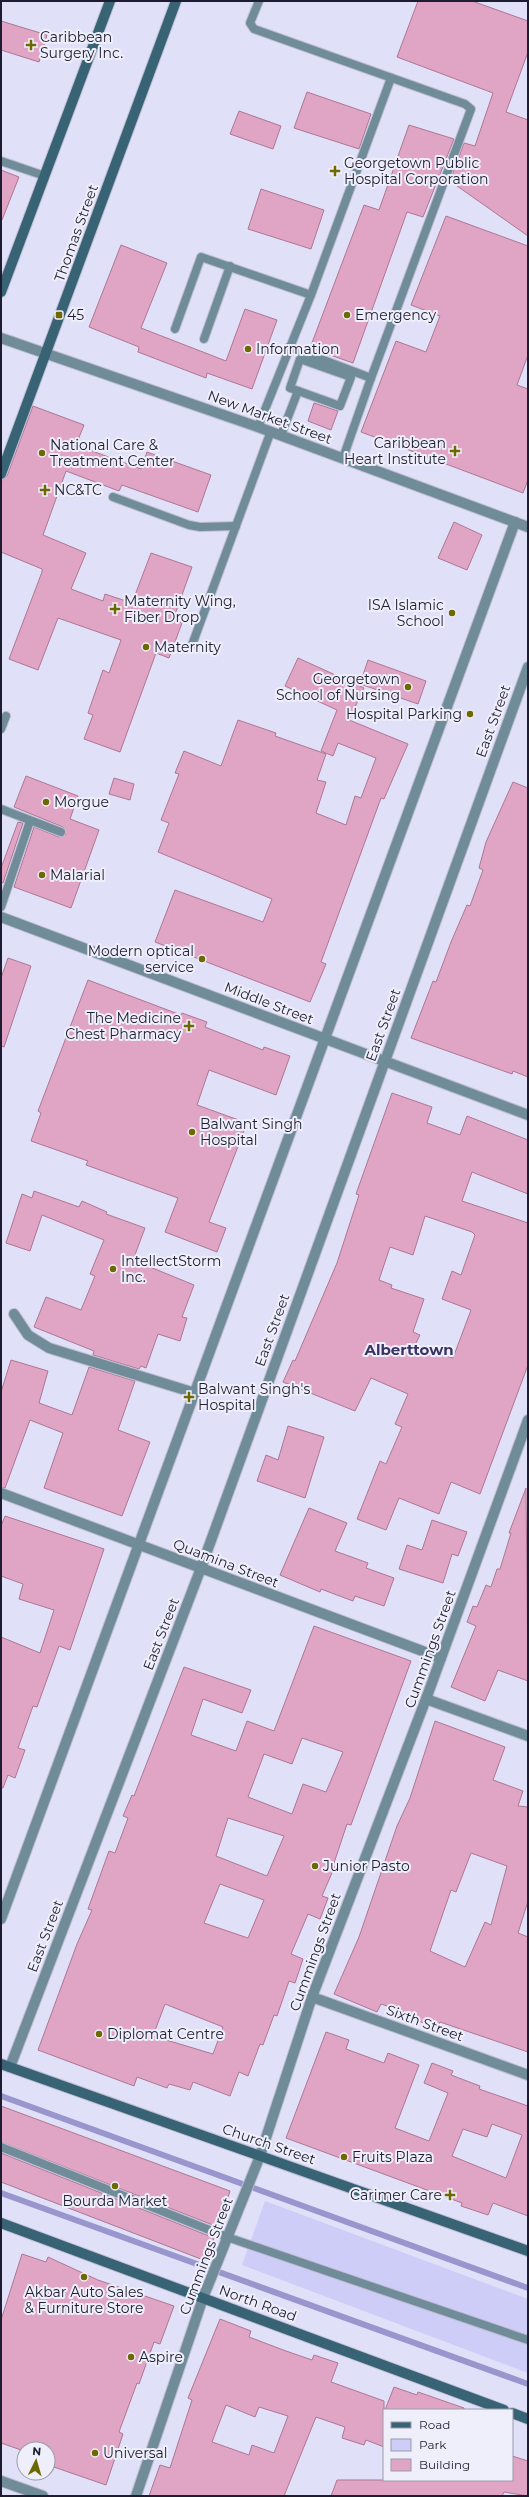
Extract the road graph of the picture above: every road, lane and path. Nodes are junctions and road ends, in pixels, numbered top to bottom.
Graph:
1 (110, 1) edge
2 (176, 1) edge
3 (259, 1) edge
4 (392, 78) junction
5 (1, 161) edge
6 (44, 176) junction
7 (230, 266) junction
8 (1, 292) edge
9 (311, 295) junction
10 (175, 329) dead end
11 (1, 338) edge
12 (204, 339) dead end
13 (289, 348) junction
14 (45, 354) junction
15 (371, 378) junction
16 (298, 390) junction
17 (258, 427) junction
18 (271, 431) junction
19 (281, 435) junction
20 (343, 458) junction
21 (1, 474) edge
22 (113, 497) dead end
23 (515, 522) junction
24 (236, 526) junction
25 (528, 527) edge
26 (192, 645) dead end
27 (528, 667) edge
28 (6, 716) dead end
29 (1, 729) edge
30 (1, 809) edge
31 (30, 821) junction
32 (61, 832) dead end
33 (1, 907) edge
34 (1, 917) edge
35 (325, 1039) junction
36 (385, 1061) junction
37 (528, 1115) edge
38 (14, 1314) dead end
39 (194, 1393) junction
40 (528, 1420) edge
41 (1, 1493) edge
42 (139, 1545) junction
43 (201, 1568) junction
44 (441, 1658) junction
45 (426, 1699) junction
46 (528, 1736) edge
47 (1, 1919) edge
48 (312, 1998) junction
49 (6, 2065) edge
50 (528, 2075) edge
51 (1, 2146) edge
52 (260, 2156) junction
53 (1, 2223) edge
54 (228, 2236) junction
55 (528, 2251) edge
56 (203, 2298) junction
57 (528, 2340) edge
58 (501, 2409) edge
59 (513, 2413) edge
60 (528, 2419) edge
61 (1, 2481) edge
62 (43, 2496) edge
63 (136, 2496) edge

1 - 6 street
2 - 14 street, Thomas Street
3 - 4 lane
4 - 9 lane
4 - 15 lane
5 - 6 lane
6 - 8 street
7 - 9 lane
7 - 10 lane
7 - 12 lane
9 - 13 lane
11 - 14 street, New Market Street
13 - 15 lane
13 - 17 lane
14 - 17 street, New Market Street
14 - 21 street, Thomas Street
15 - 20 lane
16 - 16 lane
16 - 19 lane
17 - 18 street, New Market Street
18 - 19 street, New Market Street
18 - 24 lane
19 - 20 street, New Market Street
20 - 23 street, New Market Street
22 - 24 lane
23 - 25 street, New Market Street
23 - 35 street
24 - 26 lane
27 - 36 street, East Street
28 - 29 lane
30 - 31 lane
31 - 32 lane
31 - 33 lane
34 - 35 street, Middle Street
35 - 36 street, Middle Street
35 - 39 street
36 - 37 street, Middle Street
36 - 43 street, East Street
38 - 39 street
39 - 42 street
40 - 44 street, Cummings Street
41 - 42 street, Quamina Street
42 - 43 street, Quamina Street
42 - 47 street
43 - 44 street, Quamina Street
43 - 49 street, East Street
44 - 45 street, Cummings Street
45 - 46 street
45 - 48 street, Cummings Street
48 - 50 street, Sixth Street
48 - 52 street, Cummings Street
49 - 52 street, Church Street
51 - 54 lane
52 - 54 street, Cummings Street
52 - 55 street, Church Street
53 - 56 street, North Road
54 - 56 street, Cummings Street
54 - 57 lane
56 - 58 street, North Road
56 - 63 street, Cummings Street
59 - 60 street
61 - 62 street

